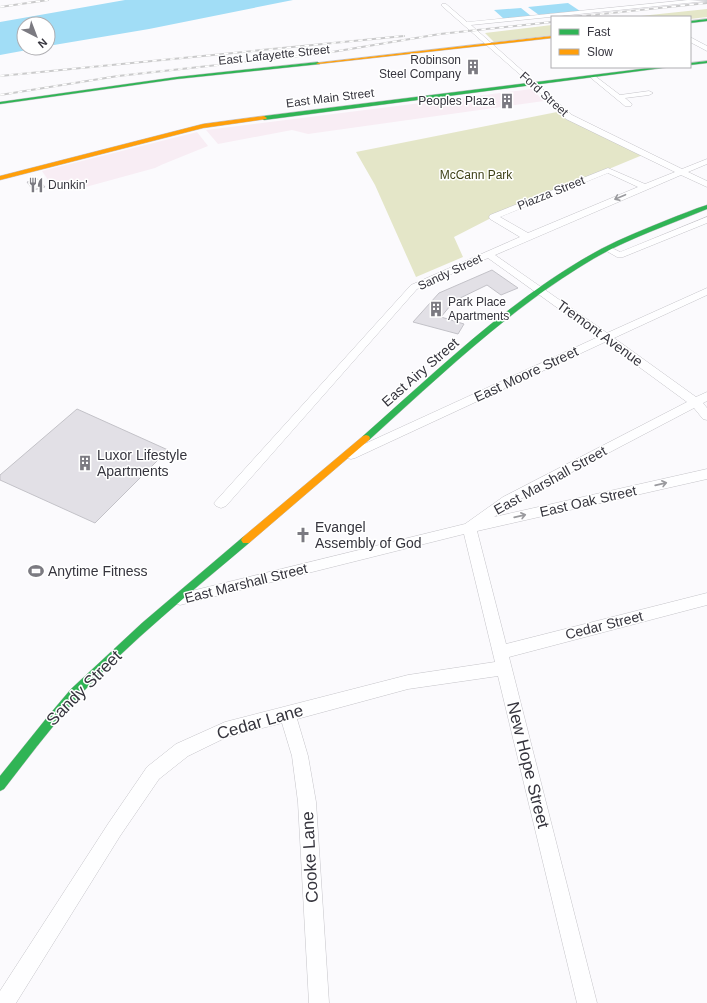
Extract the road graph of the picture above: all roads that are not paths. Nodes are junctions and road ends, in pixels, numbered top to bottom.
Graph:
1 (705, 0) edge
2 (444, 4) dead end
3 (707, 20) edge
4 (691, 22) edge
5 (466, 24) junction
6 (707, 24) edge
7 (691, 25) edge
8 (551, 37) edge
9 (551, 40) edge
10 (691, 40) edge
11 (490, 46) junction
12 (707, 49) edge
13 (707, 62) edge
14 (691, 64) edge
15 (660, 68) edge
16 (593, 77) junction
17 (534, 84) junction
18 (649, 93) dead end
19 (619, 97) junction
20 (0, 103) edge
21 (628, 104) dead end
22 (0, 107) edge
23 (707, 161) edge
24 (682, 171) junction
25 (0, 178) edge
26 (707, 184) edge
27 (644, 187) junction
28 (707, 207) edge
29 (707, 220) edge
30 (527, 237) junction
31 (608, 249) junction
32 (488, 254) junction
33 (541, 290) junction
34 (707, 291) edge
35 (605, 337) junction
36 (707, 396) edge
37 (695, 402) junction
38 (707, 416) edge
39 (345, 457) junction
40 (707, 474) edge
41 (221, 503) dead end
42 (469, 528) junction
43 (177, 599) junction
44 (707, 599) edge
45 (502, 660) junction
46 (288, 714) junction
47 (0, 785) edge
48 (4, 1003) edge
49 (319, 1003) edge
50 (587, 1003) edge

1 - 5 street
2 - 5 street, Ford Street
3 - 4 main road
5 - 11 street, Ford Street
6 - 7 main road
8 - 11 main road, East Lafayette Street
9 - 11 main road, East Lafayette Street
10 - 12 street
11 - 17 street, Ford Street
11 - 20 main road, East Lafayette Street
11 - 22 main road, East Lafayette Street
13 - 14 main road
15 - 16 main road, East Main Street
16 - 17 main road, East Main Street
16 - 19 street
17 - 24 street, Ford Street
17 - 25 main road, East Main Street
18 - 19 street
19 - 21 street
23 - 24 street, Sandy Street
24 - 26 street, Ford Street
24 - 27 street, Sandy Street
27 -> 30 street, Sandy Street
27 - 30 street, Piazza Street
28 - 31 main road, East Airy Street
29 - 31 street
30 - 32 street, Sandy Street
31 - 33 main road, East Airy Street
32 - 33 street, Tremont Avenue
32 - 41 street, Sandy Street
33 - 35 street, Tremont Avenue
33 - 39 main road, East Airy Street
34 - 35 street, East Moore Street
35 - 37 street, Tremont Avenue
35 - 39 street, East Moore Street
36 - 37 street, East Marshall Street
37 - 38 street, Tremont Avenue
37 - 42 street, East Marshall Street
39 - 43 main road, East Airy Street
42 -> 40 street, East Oak Street
42 - 43 street, East Marshall Street
42 - 45 street, New Hope Street
43 - 47 main road, Sandy Street
44 - 45 street, Cedar Street
45 - 46 street, Cedar Lane
45 - 50 street, New Hope Street
46 - 48 street, Cedar Lane
46 - 49 street, Cooke Lane

